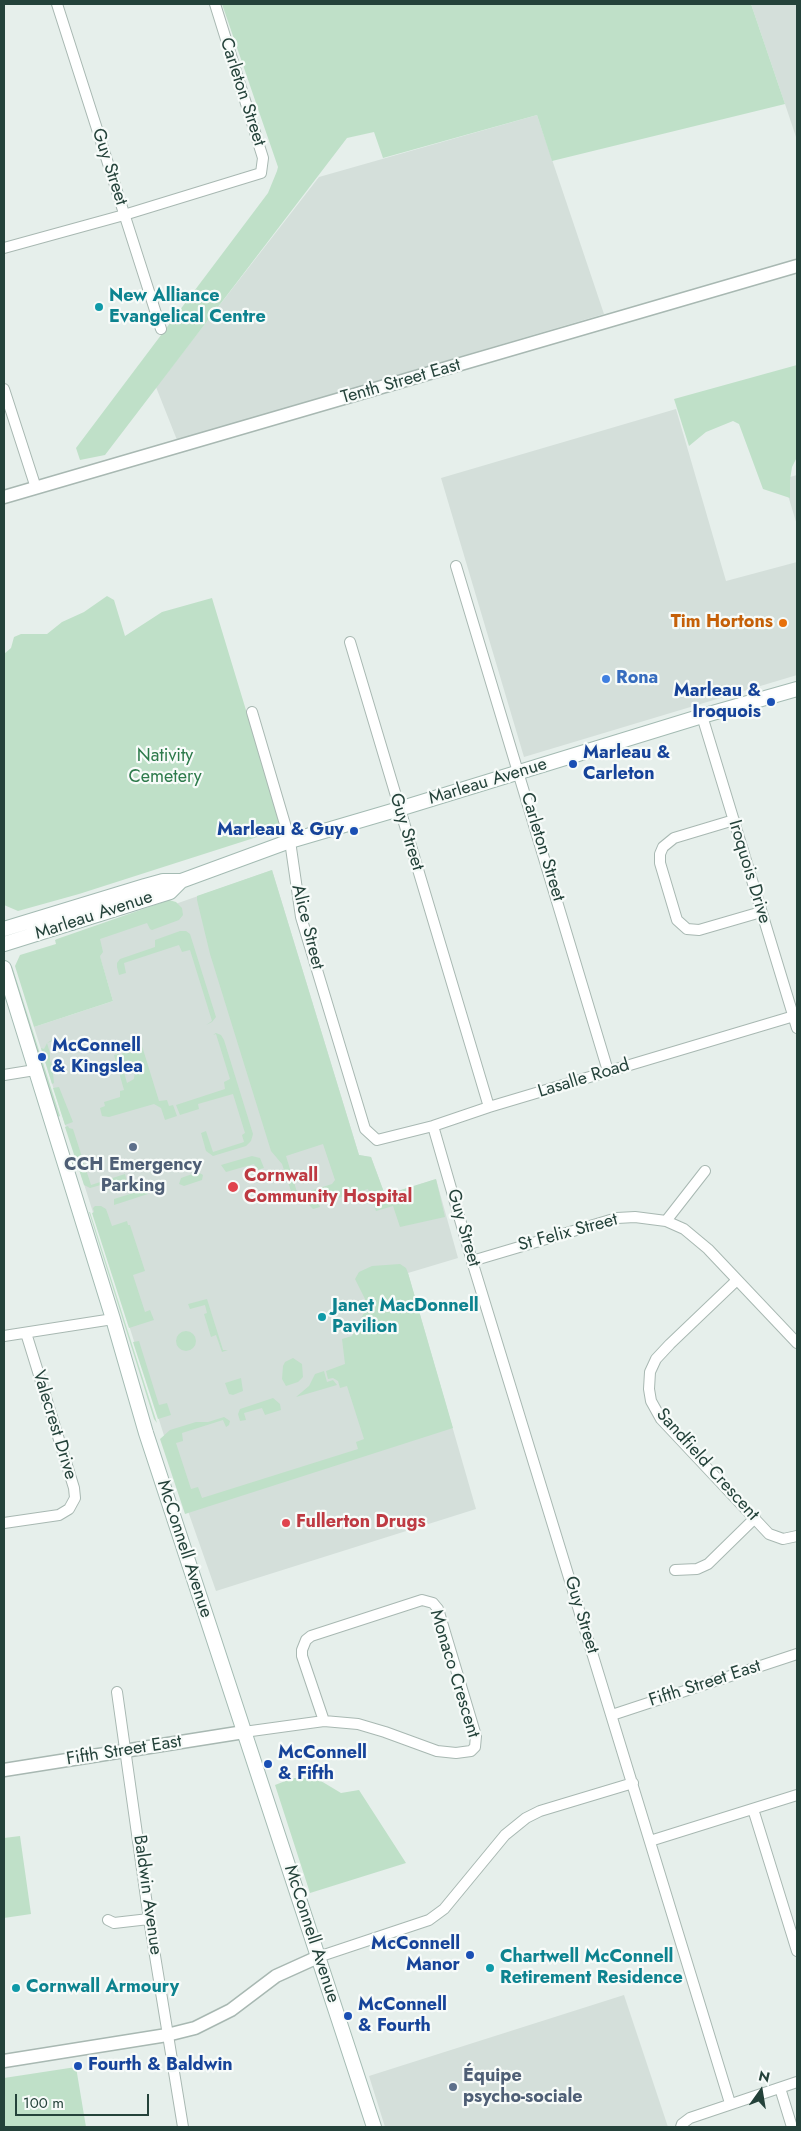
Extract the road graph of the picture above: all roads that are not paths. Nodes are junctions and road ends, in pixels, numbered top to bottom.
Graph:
1 (57, 4) edge
2 (214, 4) edge
3 (124, 215) junction
4 (4, 248) edge
5 (797, 266) edge
6 (161, 329) dead end
7 (4, 389) edge
8 (36, 488) junction
9 (4, 497) edge
10 (456, 566) dead end
11 (350, 642) dead end
12 (797, 689) edge
13 (252, 712) dead end
14 (702, 716) junction
15 (520, 772) junction
16 (399, 809) junction
17 (734, 820) junction
18 (290, 841) junction
19 (181, 882) junction
20 (761, 912) junction
21 (4, 929) edge
22 (4, 944) edge
23 (4, 968) edge
24 (7, 990) edge
25 (794, 1016) junction
26 (797, 1028) edge
27 (36, 1070) junction
28 (608, 1071) junction
29 (4, 1075) edge
30 (489, 1108) junction
31 (433, 1126) junction
32 (375, 1138) joint
33 (705, 1171) dead end
34 (666, 1221) junction
35 (472, 1261) junction
36 (737, 1280) junction
37 (113, 1319) junction
38 (26, 1333) junction
39 (4, 1336) edge
40 (797, 1342) edge
41 (754, 1518) junction
42 (4, 1523) edge
43 (797, 1536) edge
44 (675, 1570) dead end
45 (797, 1654) edge
46 (118, 1692) dead end
47 (612, 1715) junction
48 (324, 1721) junction
49 (244, 1732) junction
50 (126, 1750) junction
51 (4, 1770) edge
52 (633, 1783) junction
53 (797, 1795) edge
54 (754, 1809) junction
55 (650, 1841) junction
56 (149, 1918) junction
57 (108, 1920) dead end
58 (797, 1951) edge
59 (318, 1957) junction
60 (167, 2035) junction
61 (4, 2062) edge
62 (797, 2082) edge
63 (780, 2088) junction
64 (730, 2103) junction
65 (681, 2126) edge
66 (183, 2127) edge
67 (374, 2127) edge
68 (792, 2127) edge

1 - 3 street, Guy Street
2 - 3 street, Carleton Street
3 - 4 street
3 - 6 street, Guy Street
5 - 8 street, Tenth Street East
7 - 8 street
8 - 9 street, Tenth Street East
10 - 15 street, Carleton Street
11 - 16 street, Guy Street
12 - 14 main road, Marleau Avenue
13 - 18 street, Alice Street
14 - 15 main road, Marleau Avenue
14 - 17 street, Iroquois Drive
15 - 16 main road, Marleau Avenue
15 - 28 street, Carleton Street
16 - 18 main road, Marleau Avenue
16 - 30 street, Guy Street
17 - 20 street, Iroquois Drive
17 - 20 street
18 - 19 main road, Marleau Avenue
18 - 32 street, Alice Street
19 - 21 main road, Marleau Avenue
19 - 22 main road, Marleau Avenue
20 - 25 street, Iroquois Drive
23 - 24 main road, McConnell Avenue
24 - 27 main road, McConnell Avenue
25 - 26 street, Iroquois Drive
25 - 28 street, Lasalle Road
27 - 29 street
27 - 37 main road, McConnell Avenue
28 - 30 street, Lasalle Road
30 - 31 street, Lasalle Road
31 - 32 street, Lasalle Road
31 - 35 street, Guy Street
33 - 34 street
34 - 35 street, St Felix Street
34 - 36 street, St Felix Street
35 - 47 street, Guy Street
36 - 40 street, St Felix Street
36 - 41 street, Sandfield Crescent
37 - 38 street
37 - 49 main road, McConnell Avenue
38 - 39 street
38 - 42 street, Valecrest Drive
41 - 43 street, Sandfield Crescent
41 - 44 street
45 - 47 street, Fifth Street East
46 - 50 street, Baldwin Avenue
47 - 52 street, Guy Street
48 - 48 street, Monaco Crescent
48 - 49 street, Monaco Crescent
49 - 50 street, Fifth Street East
49 - 59 main road, McConnell Avenue
50 - 51 street, Fifth Street East
50 - 56 street, Baldwin Avenue
52 - 55 street, Guy Street
52 - 59 street
53 - 54 street
54 - 55 street
54 - 58 street
55 - 64 street, Guy Street
56 - 57 street
56 - 60 street, Baldwin Avenue
59 - 60 street
59 - 67 main road, McConnell Avenue
60 - 61 street
60 - 66 street, Baldwin Avenue
62 - 63 street
63 - 64 street
63 - 68 street
64 - 65 street

